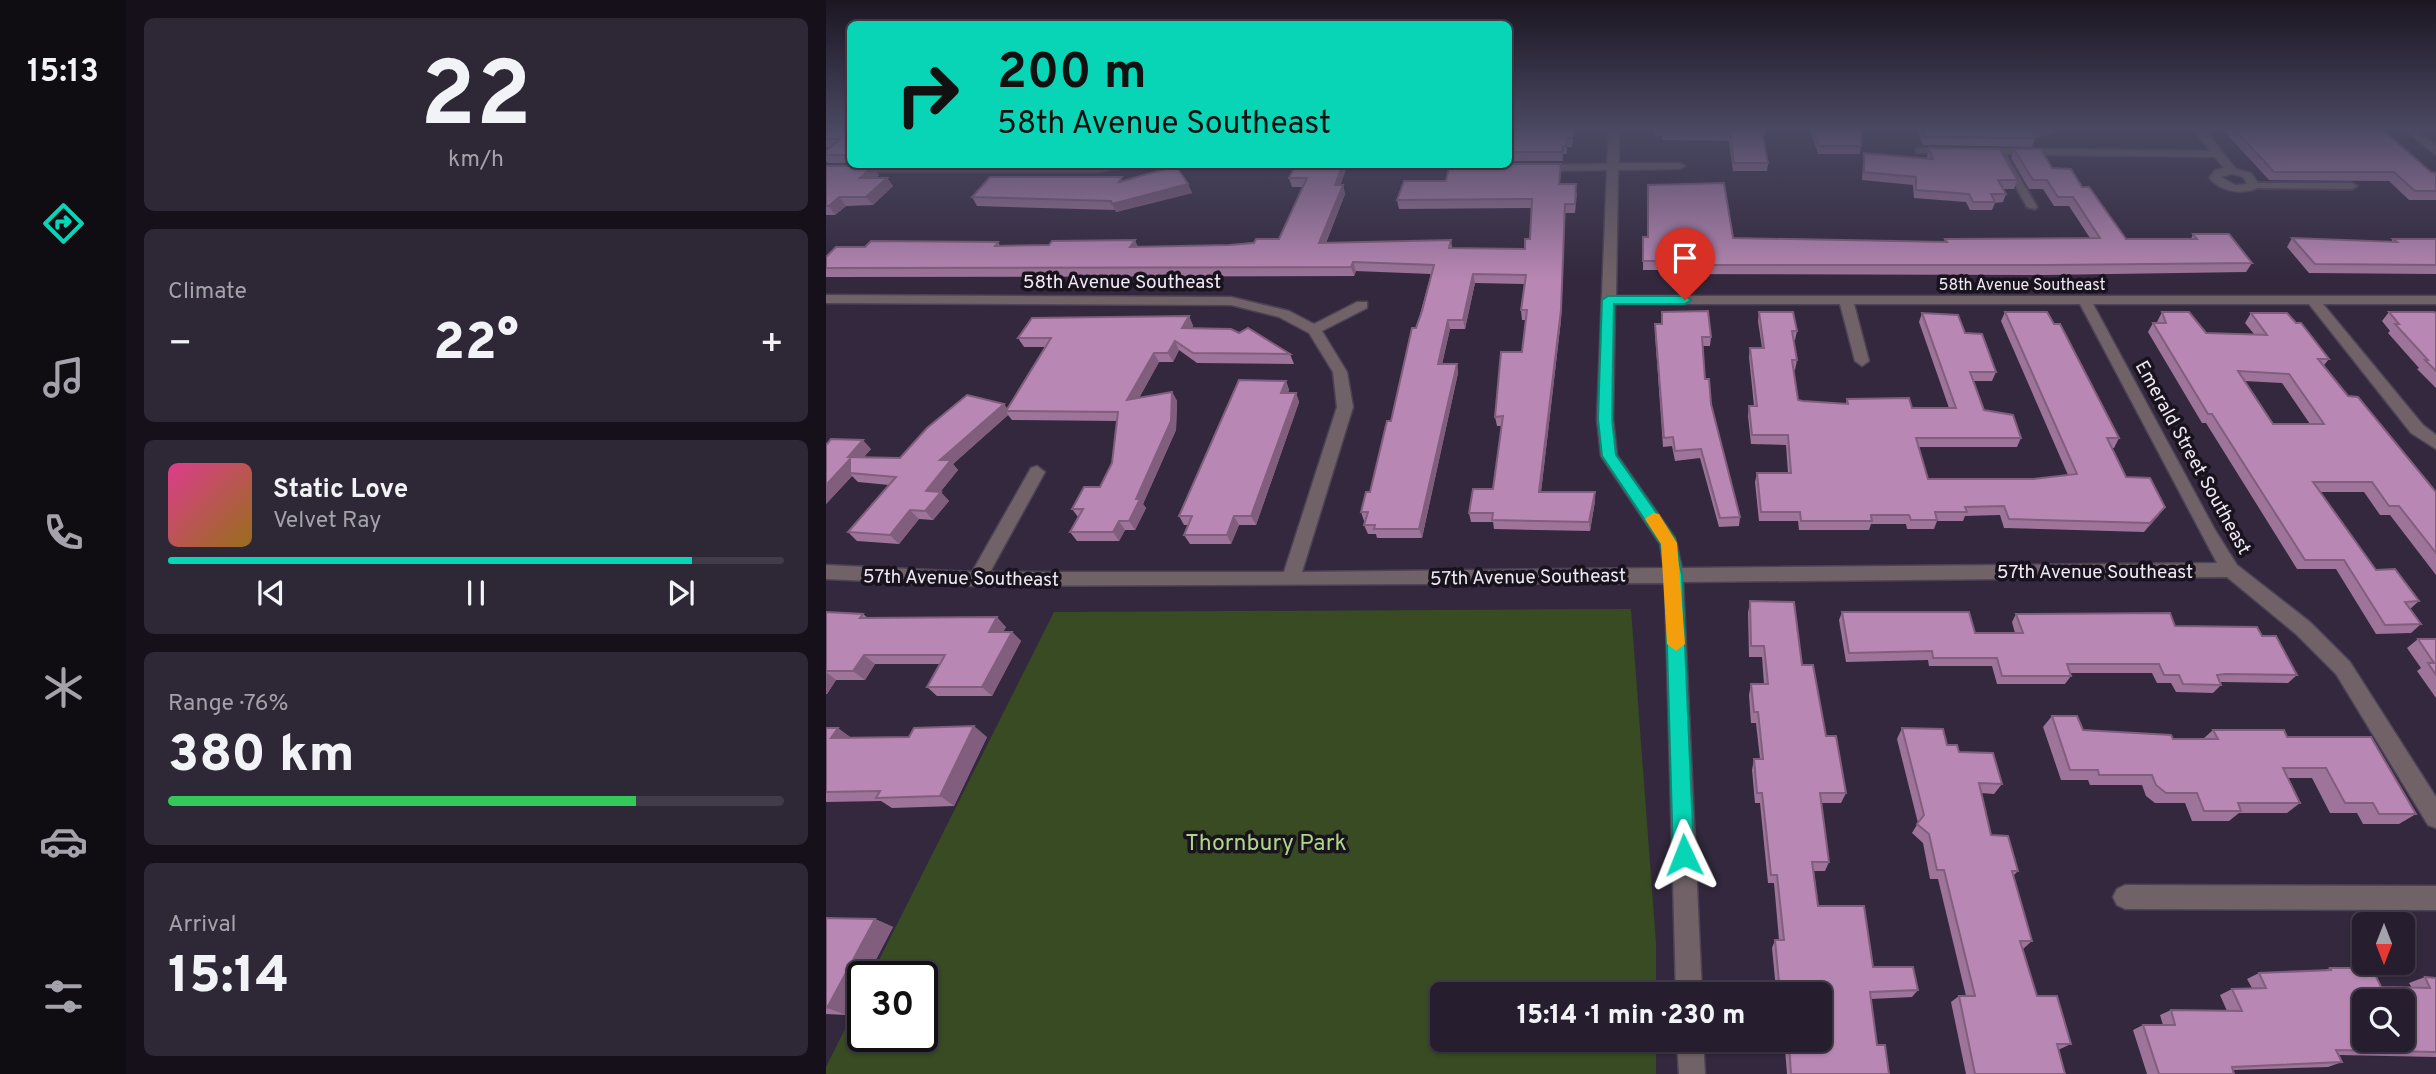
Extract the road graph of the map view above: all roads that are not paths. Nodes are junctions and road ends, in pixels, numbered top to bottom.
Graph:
1 (1613, 180) edge
2 (2017, 180) edge
3 (2219, 180) edge
4 (2252, 180) edge
5 (2254, 186) junction
6 (2352, 186) edge
7 (2032, 208) dead end
8 (826, 299) edge
9 (1608, 300) junction
10 (2313, 300) junction
11 (2436, 300) edge
12 (1846, 301) junction
13 (2085, 301) junction
14 (1362, 305) dead end
15 (1314, 330) junction
16 (1862, 361) dead end
17 (2436, 443) edge
18 (1037, 472) dead end
19 (2231, 570) junction
20 (826, 572) edge
21 (1674, 575) junction
22 (977, 579) junction
23 (1291, 579) junction
24 (2436, 817) edge
25 (2125, 897) dead end
26 (2436, 898) edge
27 (1689, 982) edge
28 (1691, 1052) edge
29 (1692, 1074) edge

1 - 9 street
2 - 7 lane
3 - 5 street
4 - 5 street
5 - 6 lane
8 - 15 street, 58th Avenue Southeast
9 - 12 street, 58th Avenue Southeast
9 - 21 street
10 - 11 street, 58th Avenue Southeast
10 - 13 street, 58th Avenue Southeast
10 - 17 street
12 - 13 street, 58th Avenue Southeast
12 - 16 street
13 - 19 street, Emerald Street Southeast
14 - 15 street
15 - 23 street
18 - 22 street
19 - 21 street, 57th Avenue Southeast
19 - 24 street, Emerald Street Southeast
20 - 22 street, 57th Avenue Southeast
21 - 23 street, 57th Avenue Southeast
21 - 27 street
22 - 23 street, 57th Avenue Southeast
25 - 26 street
28 - 29 street

